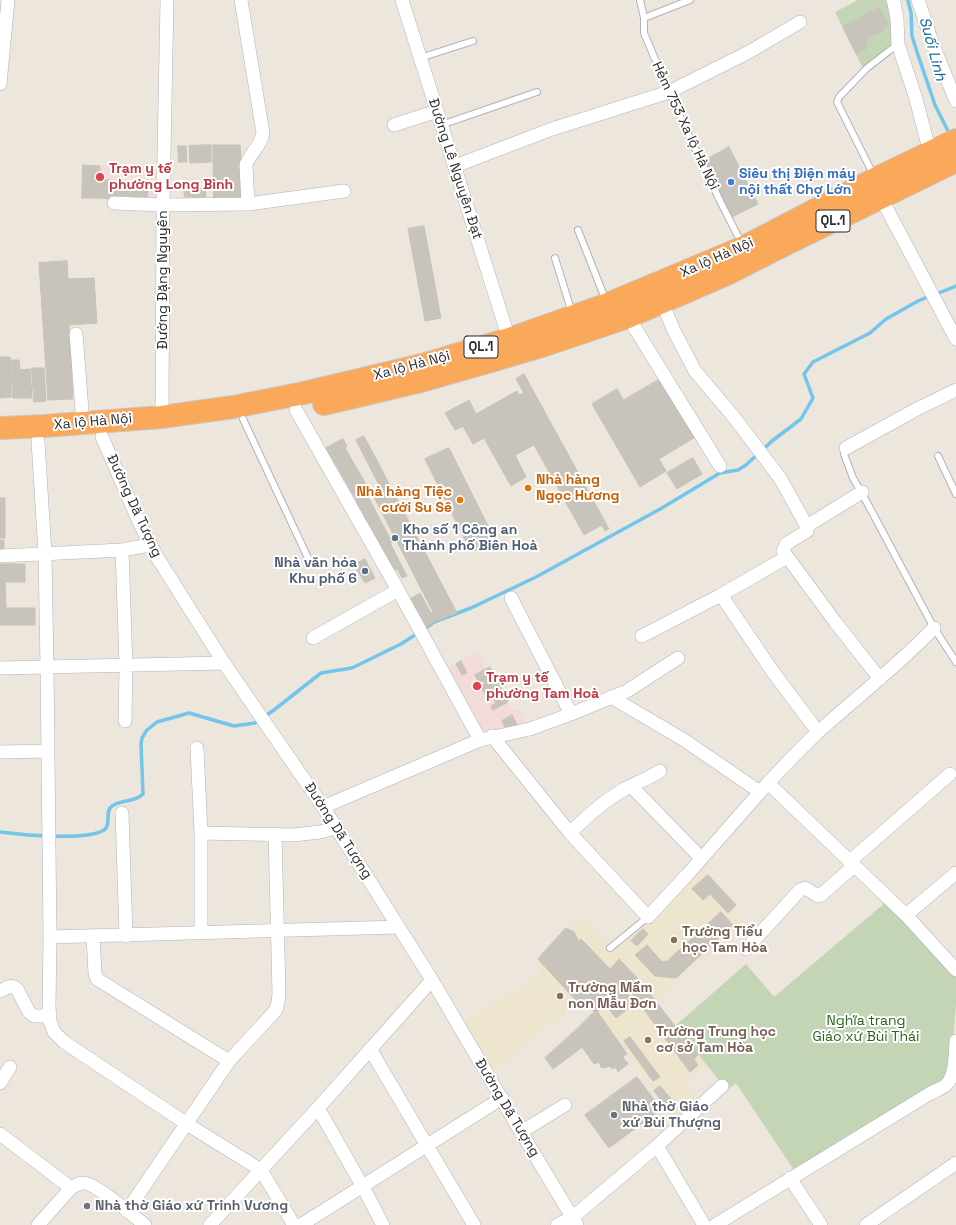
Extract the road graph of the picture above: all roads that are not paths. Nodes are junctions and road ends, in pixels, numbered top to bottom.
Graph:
1 (8, 0) edge
2 (167, 0) edge
3 (241, 0) edge
4 (402, 0) edge
5 (640, 0) edge
6 (690, 0) edge
7 (893, 0) edge
8 (918, 0) edge
9 (644, 18) junction
10 (800, 22) dead end
11 (473, 41) dead end
12 (898, 44) junction
13 (420, 58) junction
14 (0, 84) edge
15 (537, 92) dead end
16 (669, 92) junction
17 (956, 101) edge
18 (437, 111) junction
19 (394, 125) dead end
20 (441, 125) junction
21 (956, 140) edge
22 (942, 161) edge
23 (455, 166) junction
24 (878, 189) junction
25 (344, 191) dead end
26 (114, 203) dead end
27 (248, 204) junction
28 (163, 205) junction
29 (578, 230) dead end
30 (744, 247) junction
31 (555, 258) dead end
32 (662, 302) junction
33 (608, 304) junction
34 (573, 316) junction
35 (628, 317) junction
36 (76, 334) dead end
37 (956, 339) edge
38 (509, 347) junction
39 (956, 390) edge
40 (296, 410) junction
41 (162, 417) junction
42 (243, 419) junction
43 (83, 423) junction
44 (0, 428) edge
45 (102, 437) junction
46 (38, 441) junction
47 (0, 442) edge
48 (846, 448) joint
49 (938, 456) dead end
50 (720, 466) dead end
51 (862, 492) junction
52 (956, 494) edge
53 (807, 526) junction
54 (150, 545) junction
55 (122, 550) junction
56 (44, 554) junction
57 (0, 556) edge
58 (787, 557) junction
59 (308, 558) dead end
60 (398, 590) junction
61 (721, 595) junction
62 (511, 598) dead end
63 (934, 628) junction
64 (642, 636) dead end
65 (313, 638) dead end
66 (678, 658) dead end
67 (956, 662) edge
68 (224, 663) junction
69 (126, 666) junction
70 (47, 667) junction
71 (0, 668) edge
72 (880, 679) junction
73 (611, 697) junction
74 (571, 714) junction
75 (125, 721) dead end
76 (818, 732) junction
77 (492, 736) junction
78 (480, 740) junction
79 (197, 748) dead end
80 (48, 751) junction
81 (0, 752) edge
82 (660, 771) dead end
83 (950, 774) dead end
84 (631, 786) junction
85 (764, 788) junction
86 (323, 807) junction
87 (122, 813) dead end
88 (336, 828) junction
89 (200, 832) junction
90 (570, 833) junction
91 (275, 834) junction
92 (701, 858) junction
93 (852, 864) junction
94 (956, 873) edge
95 (906, 915) junction
96 (648, 917) junction
97 (398, 926) junction
98 (277, 930) junction
99 (202, 932) junction
100 (93, 936) junction
101 (126, 936) junction
102 (50, 937) junction
103 (610, 948) dead end
104 (746, 949) dead end
105 (956, 970) edge
106 (432, 980) junction
107 (0, 991) edge
108 (50, 1016) junction
109 (956, 1041) edge
110 (370, 1049) junction
111 (229, 1061) junction
112 (10, 1067) dead end
113 (0, 1083) edge
114 (722, 1086) dead end
115 (502, 1098) junction
116 (565, 1105) dead end
117 (318, 1108) junction
118 (187, 1124) junction
119 (521, 1132) junction
120 (0, 1134) edge
121 (428, 1145) junction
122 (657, 1146) junction
123 (955, 1165) edge
124 (261, 1170) junction
125 (790, 1178) junction
126 (363, 1187) junction
127 (72, 1188) junction
128 (127, 1211) junction
129 (575, 1221) edge
130 (38, 1225) edge
131 (145, 1225) edge
132 (210, 1225) edge
133 (294, 1225) edge
134 (301, 1225) edge
135 (383, 1225) edge
136 (474, 1225) edge
137 (557, 1225) edge
138 (704, 1225) edge
139 (715, 1225) edge
140 (820, 1225) edge
141 (866, 1225) edge

1 - 14 street
2 - 28 street, Đường Đặng Nguyên
3 - 27 street
4 - 13 street, Đường Lê Nguyên Đạt
5 - 9 lane, Hẻm 753 Xa lộ Hà Nội
6 - 9 lane
7 - 12 street
8 - 17 street
9 - 16 lane, Hẻm 753 Xa lộ Hà Nội
10 - 16 street
11 - 13 lane
12 - 22 street
12 - 24 lane
13 - 18 street, Đường Lê Nguyên Đạt
15 - 20 lane
16 - 23 street
16 - 30 lane, Hẻm 753 Xa lộ Hà Nội
18 - 19 street
18 - 20 street, Đường Lê Nguyên Đạt
20 - 23 street, Đường Lê Nguyên Đạt
21 - 22 highway, QL.1
22 - 24 highway, Xa lộ Hà Nội / QL.1
23 - 38 street, Đường Lê Nguyên Đạt
24 - 30 highway, Xa lộ Hà Nội / QL.1
24 - 32 highway, Xa lộ Hà Nội / QL.1
24 - 37 street
25 - 27 street
26 - 28 street
27 - 28 street
28 - 41 street, Đường Đặng Nguyên
29 - 33 lane
30 - 33 highway, Xa lộ Hà Nội / QL.1
31 - 34 lane
32 - 35 highway, Xa lộ Hà Nội / QL.1
32 - 53 street
33 - 34 highway, Xa lộ Hà Nội / QL.1
34 - 38 highway, Xa lộ Hà Nội / QL.1
35 - 38 highway, Xa lộ Hà Nội / QL.1
35 - 50 street
36 - 43 street
38 - 40 highway
38 - 41 highway, Xa lộ Hà Nội / QL.1
39 - 48 street
40 - 42 highway
40 - 60 street
41 - 43 highway, Xa lộ Hà Nội / QL.1
42 - 45 highway
42 - 59 lane
43 - 44 highway, Xa lộ Hà Nội / QL.1
45 - 46 highway
45 - 54 street, Đường Dã Tượng
46 - 47 highway
46 - 56 street
48 - 51 lane
49 - 52 lane
51 - 53 street
51 - 63 lane
53 - 58 street
54 - 55 street
54 - 68 street, Đường Dã Tượng
55 - 56 street
55 - 69 street
56 - 57 street
56 - 70 street
58 - 61 street
58 - 72 street
60 - 65 street
60 - 78 street
61 - 64 street
61 - 76 street
62 - 74 street
63 - 67 lane
63 - 72 street
66 - 73 street
68 - 69 street
68 - 86 street, Đường Dã Tượng
69 - 70 street
69 - 75 street
70 - 71 street
70 - 80 street
72 - 76 street
73 - 74 street
73 - 85 street
74 - 77 street
76 - 85 street
77 - 78 street
77 - 90 street
78 - 86 street
79 - 89 street
80 - 81 street
80 - 102 street
82 - 84 street
83 - 93 street
84 - 90 street
84 - 92 street
85 - 92 street
85 - 93 street
86 - 88 street, Đường Dã Tượng
87 - 101 street
88 - 91 street
88 - 97 street, Đường Dã Tượng
89 - 91 street
89 - 99 street
90 - 96 street
91 - 98 street
92 - 96 street
93 - 95 street
93 - 104 street
94 - 95 street
95 - 105 street
96 - 103 lane
97 - 98 street
97 - 106 street, Đường Dã Tượng
98 - 99 street
98 - 111 street
99 - 101 street
100 - 101 street
100 - 102 street
100 - 111 street
102 - 108 street
106 - 110 street
106 - 115 street, Đường Dã Tượng
107 - 108 street
108 - 118 street
109 - 125 street
110 - 117 street
110 - 121 street
111 - 118 street
112 - 113 street
114 - 122 street
115 - 119 street, Đường Dã Tượng
115 - 121 street
116 - 119 street
117 - 124 street
117 - 126 street
118 - 124 street
118 - 128 street
119 - 129 street, Đường Dã Tượng
120 - 127 street
121 - 126 street
121 - 136 street
122 - 129 street
122 - 138 street
123 - 141 street
124 - 132 street
124 - 133 street
125 - 139 street
125 - 140 street
126 - 134 street
126 - 135 street
127 - 128 street
127 - 130 street
128 - 131 street
129 - 137 street

